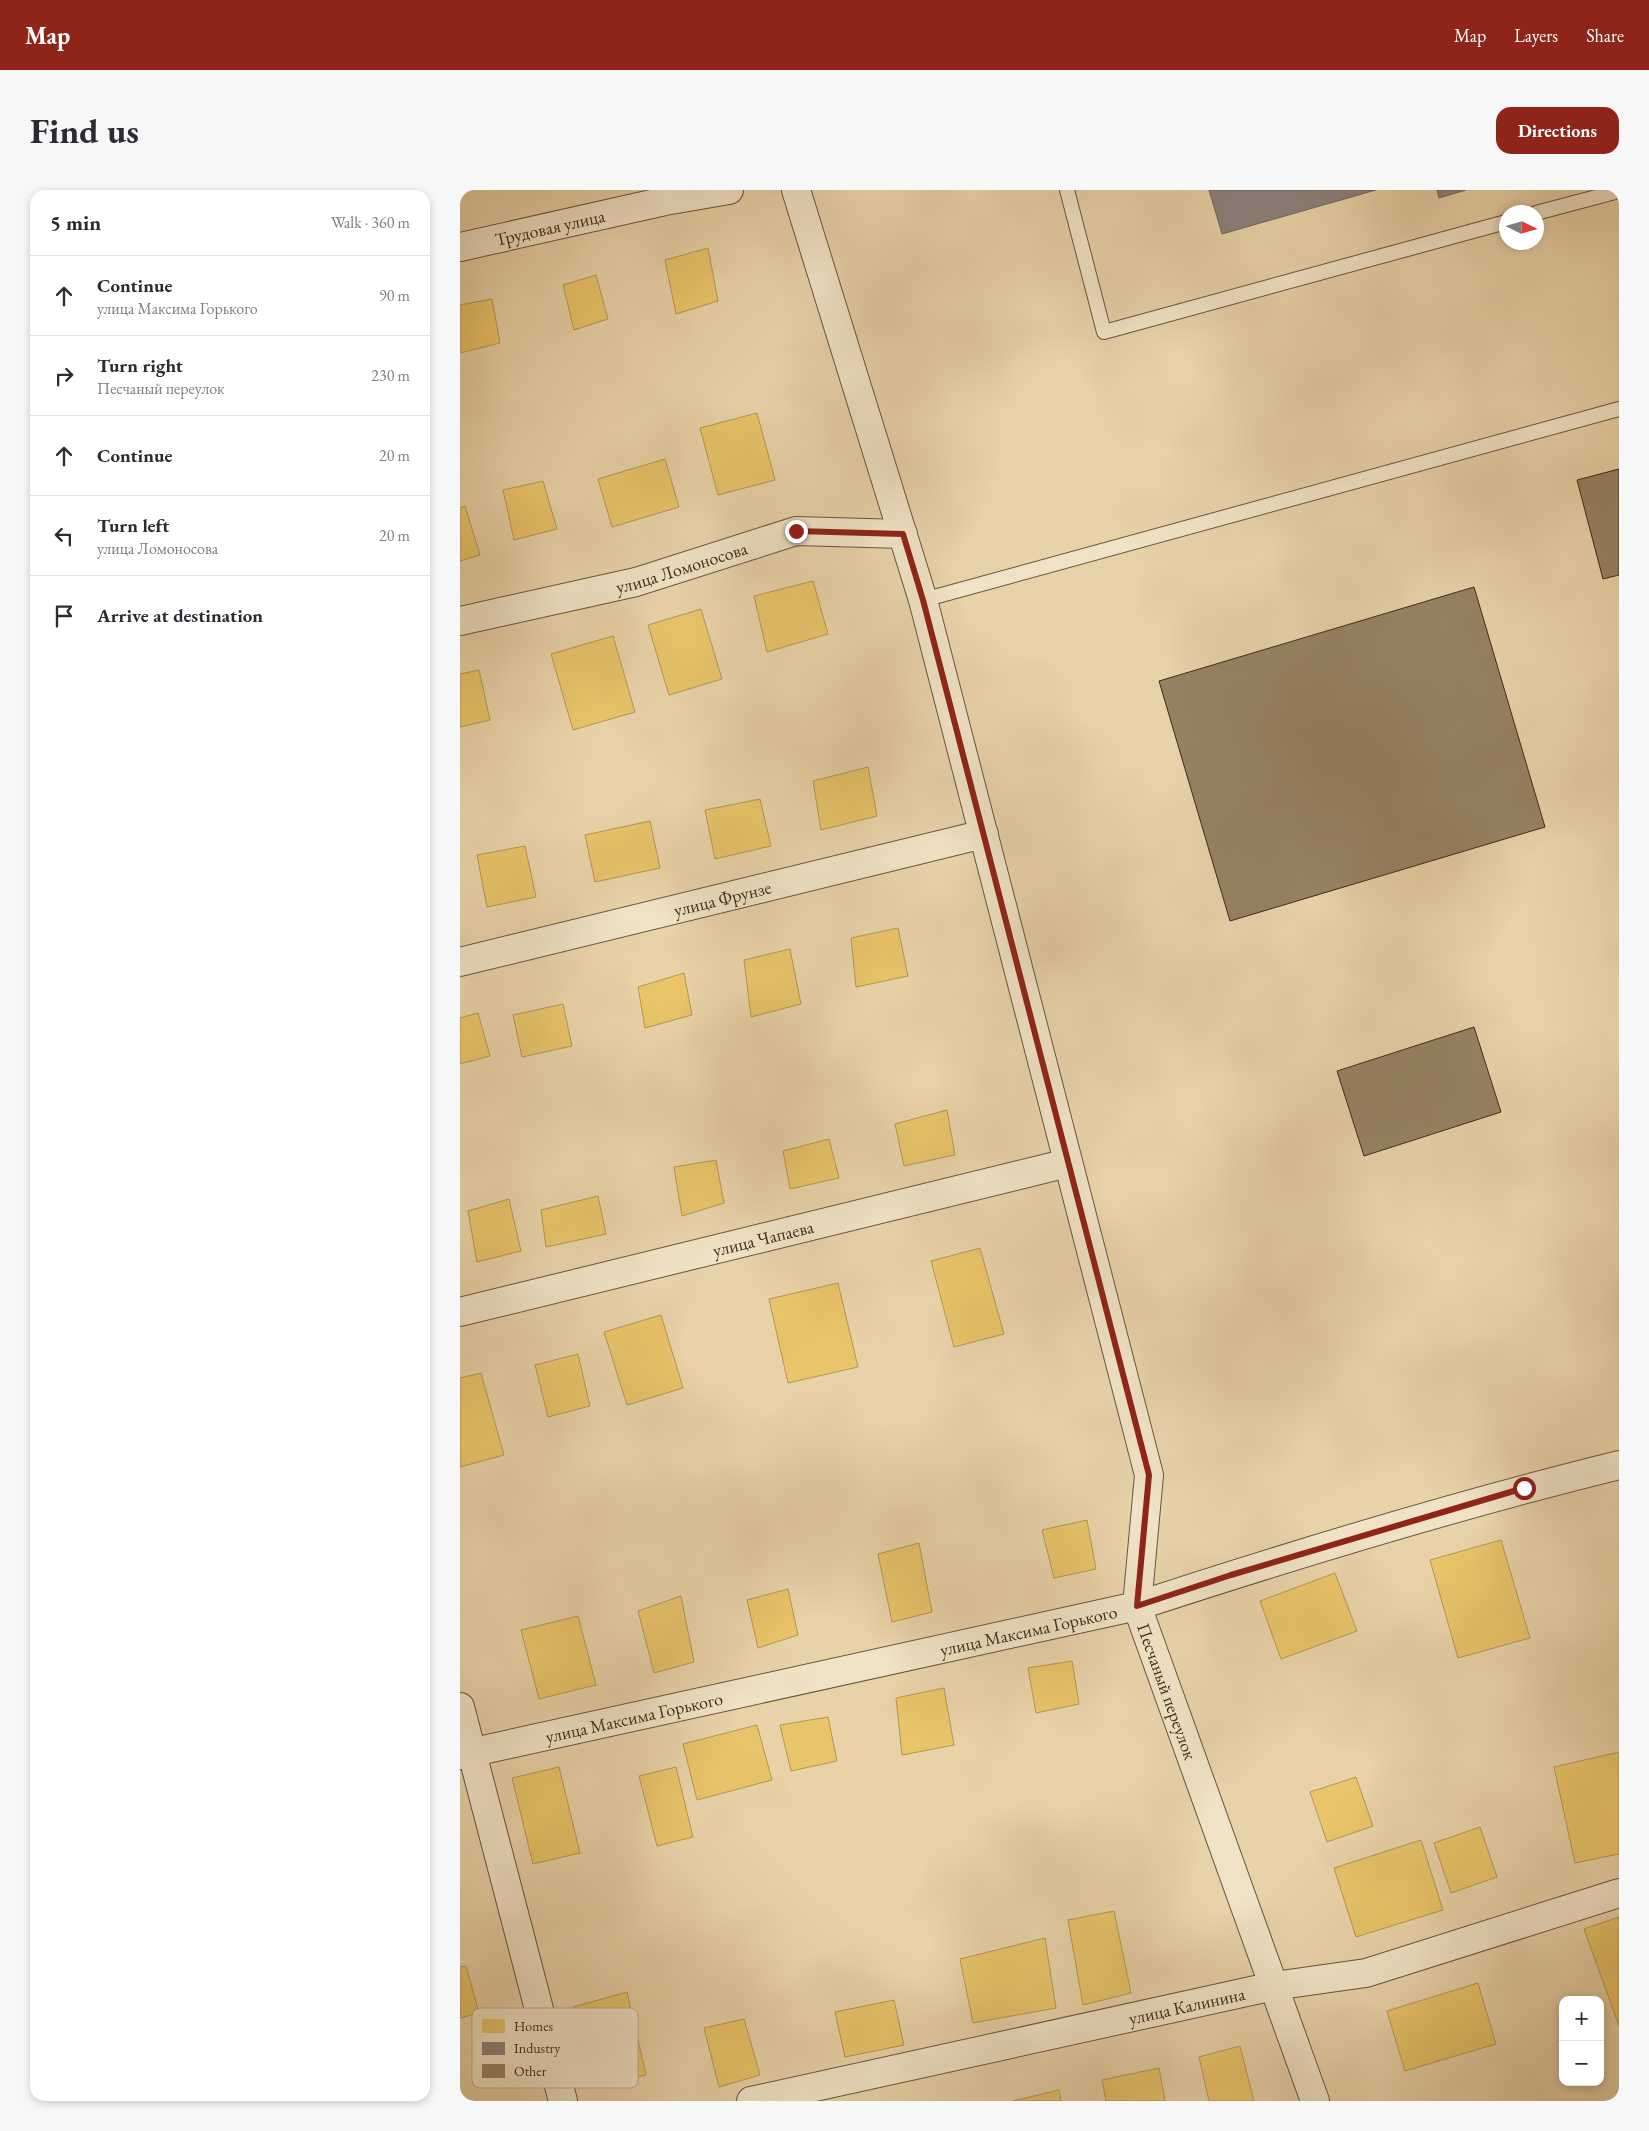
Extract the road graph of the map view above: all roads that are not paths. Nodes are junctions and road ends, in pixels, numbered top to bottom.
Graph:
1 (728, 190) edge
2 (796, 190) edge
3 (1067, 190) edge
4 (1619, 191) edge
5 (1544, 211) edge
6 (1499, 224) edge
7 (460, 247) edge
8 (1619, 409) edge
9 (903, 534) junction
10 (923, 600) junction
11 (460, 620) edge
12 (984, 834) junction
13 (460, 962) edge
14 (1068, 1164) junction
15 (460, 1312) edge
16 (1619, 1465) edge
17 (1137, 1606) junction
18 (460, 1707) edge
19 (466, 1754) edge
20 (1619, 1893) edge
21 (1274, 1986) junction
22 (537, 2008) edge
23 (559, 2088) edge
24 (563, 2101) edge
25 (750, 2101) edge
26 (1315, 2101) edge

1 - 7 street, Трудовая улица
2 - 9 street, Песчаный переулок
3 - 6 lane
4 - 5 lane
8 - 10 lane
9 - 10 street, Песчаный переулок
9 - 11 street, улица Ломоносова
10 - 12 street, Песчаный переулок
12 - 13 street, улица Фрунзе
12 - 14 street, Песчаный переулок
14 - 15 street, улица Чапаева
14 - 17 street, Песчаный переулок
16 - 17 street, улица Максима Горького
17 - 19 street, улица Максима Горького
17 - 21 street, Песчаный переулок
18 - 19 street
19 - 22 street
20 - 21 street, улица Калинина
21 - 25 street, улица Калинина
21 - 26 street, Песчаный переулок
23 - 24 street

